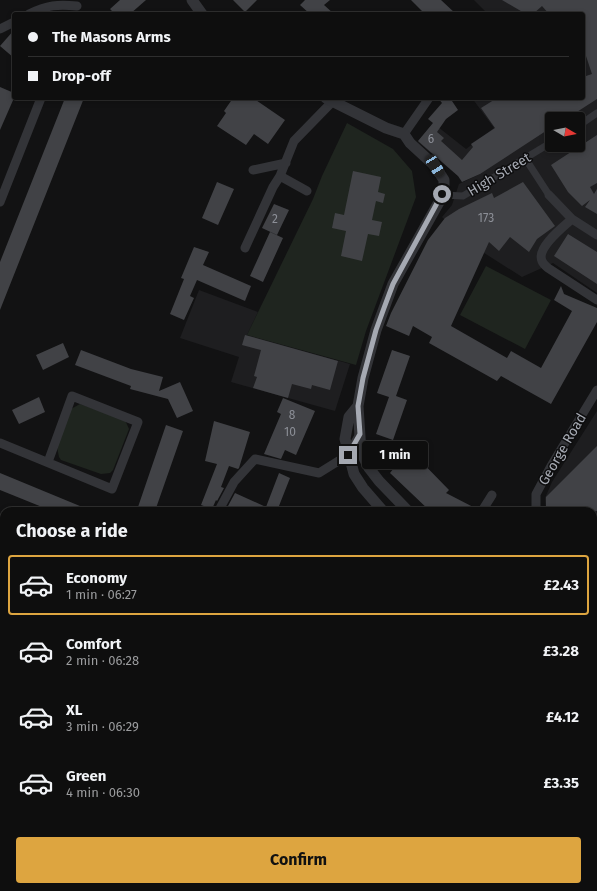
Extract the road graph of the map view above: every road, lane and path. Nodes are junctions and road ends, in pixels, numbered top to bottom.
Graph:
1 (192, 0) edge
2 (78, 7) edge
3 (33, 12) edge
4 (201, 12) edge
5 (12, 23) edge
6 (0, 29) edge
7 (40, 100) edge
8 (329, 100) edge
9 (428, 100) edge
10 (597, 113) edge
11 (585, 121) edge
12 (404, 134) junction
13 (545, 146) edge
14 (526, 158) junction
15 (286, 163) junction
16 (253, 170) dead end
17 (280, 176) junction
18 (307, 191) dead end
19 (442, 194) junction
20 (549, 195) joint
21 (0, 202) edge
22 (572, 219) junction
23 (597, 235) edge
24 (245, 248) dead end
25 (597, 300) edge
26 (597, 390) edge
27 (358, 406) junction
28 (360, 434) junction
29 (0, 443) edge
30 (348, 455) junction
31 (48, 462) junction
32 (492, 495) dead end
33 (221, 507) edge
34 (380, 507) edge
35 (404, 507) edge
36 (484, 507) edge
37 (536, 507) edge

1 - 4 street
2 - 3 street
5 - 6 street
7 - 21 street
8 - 12 street
8 - 15 street
9 - 12 street
10 - 11 street
12 - 19 street
13 - 14 street, High Street
14 - 19 street, High Street
14 - 20 street
15 - 16 street
15 - 17 street
17 - 18 street
17 - 24 street
19 - 27 street
20 - 22 street
22 - 23 street
22 - 25 street
26 - 37 street, George Road
27 - 28 street
27 - 30 street
28 - 30 street
28 - 35 street
29 - 31 street
30 - 33 street
30 - 34 street
31 - 31 street
32 - 36 street

